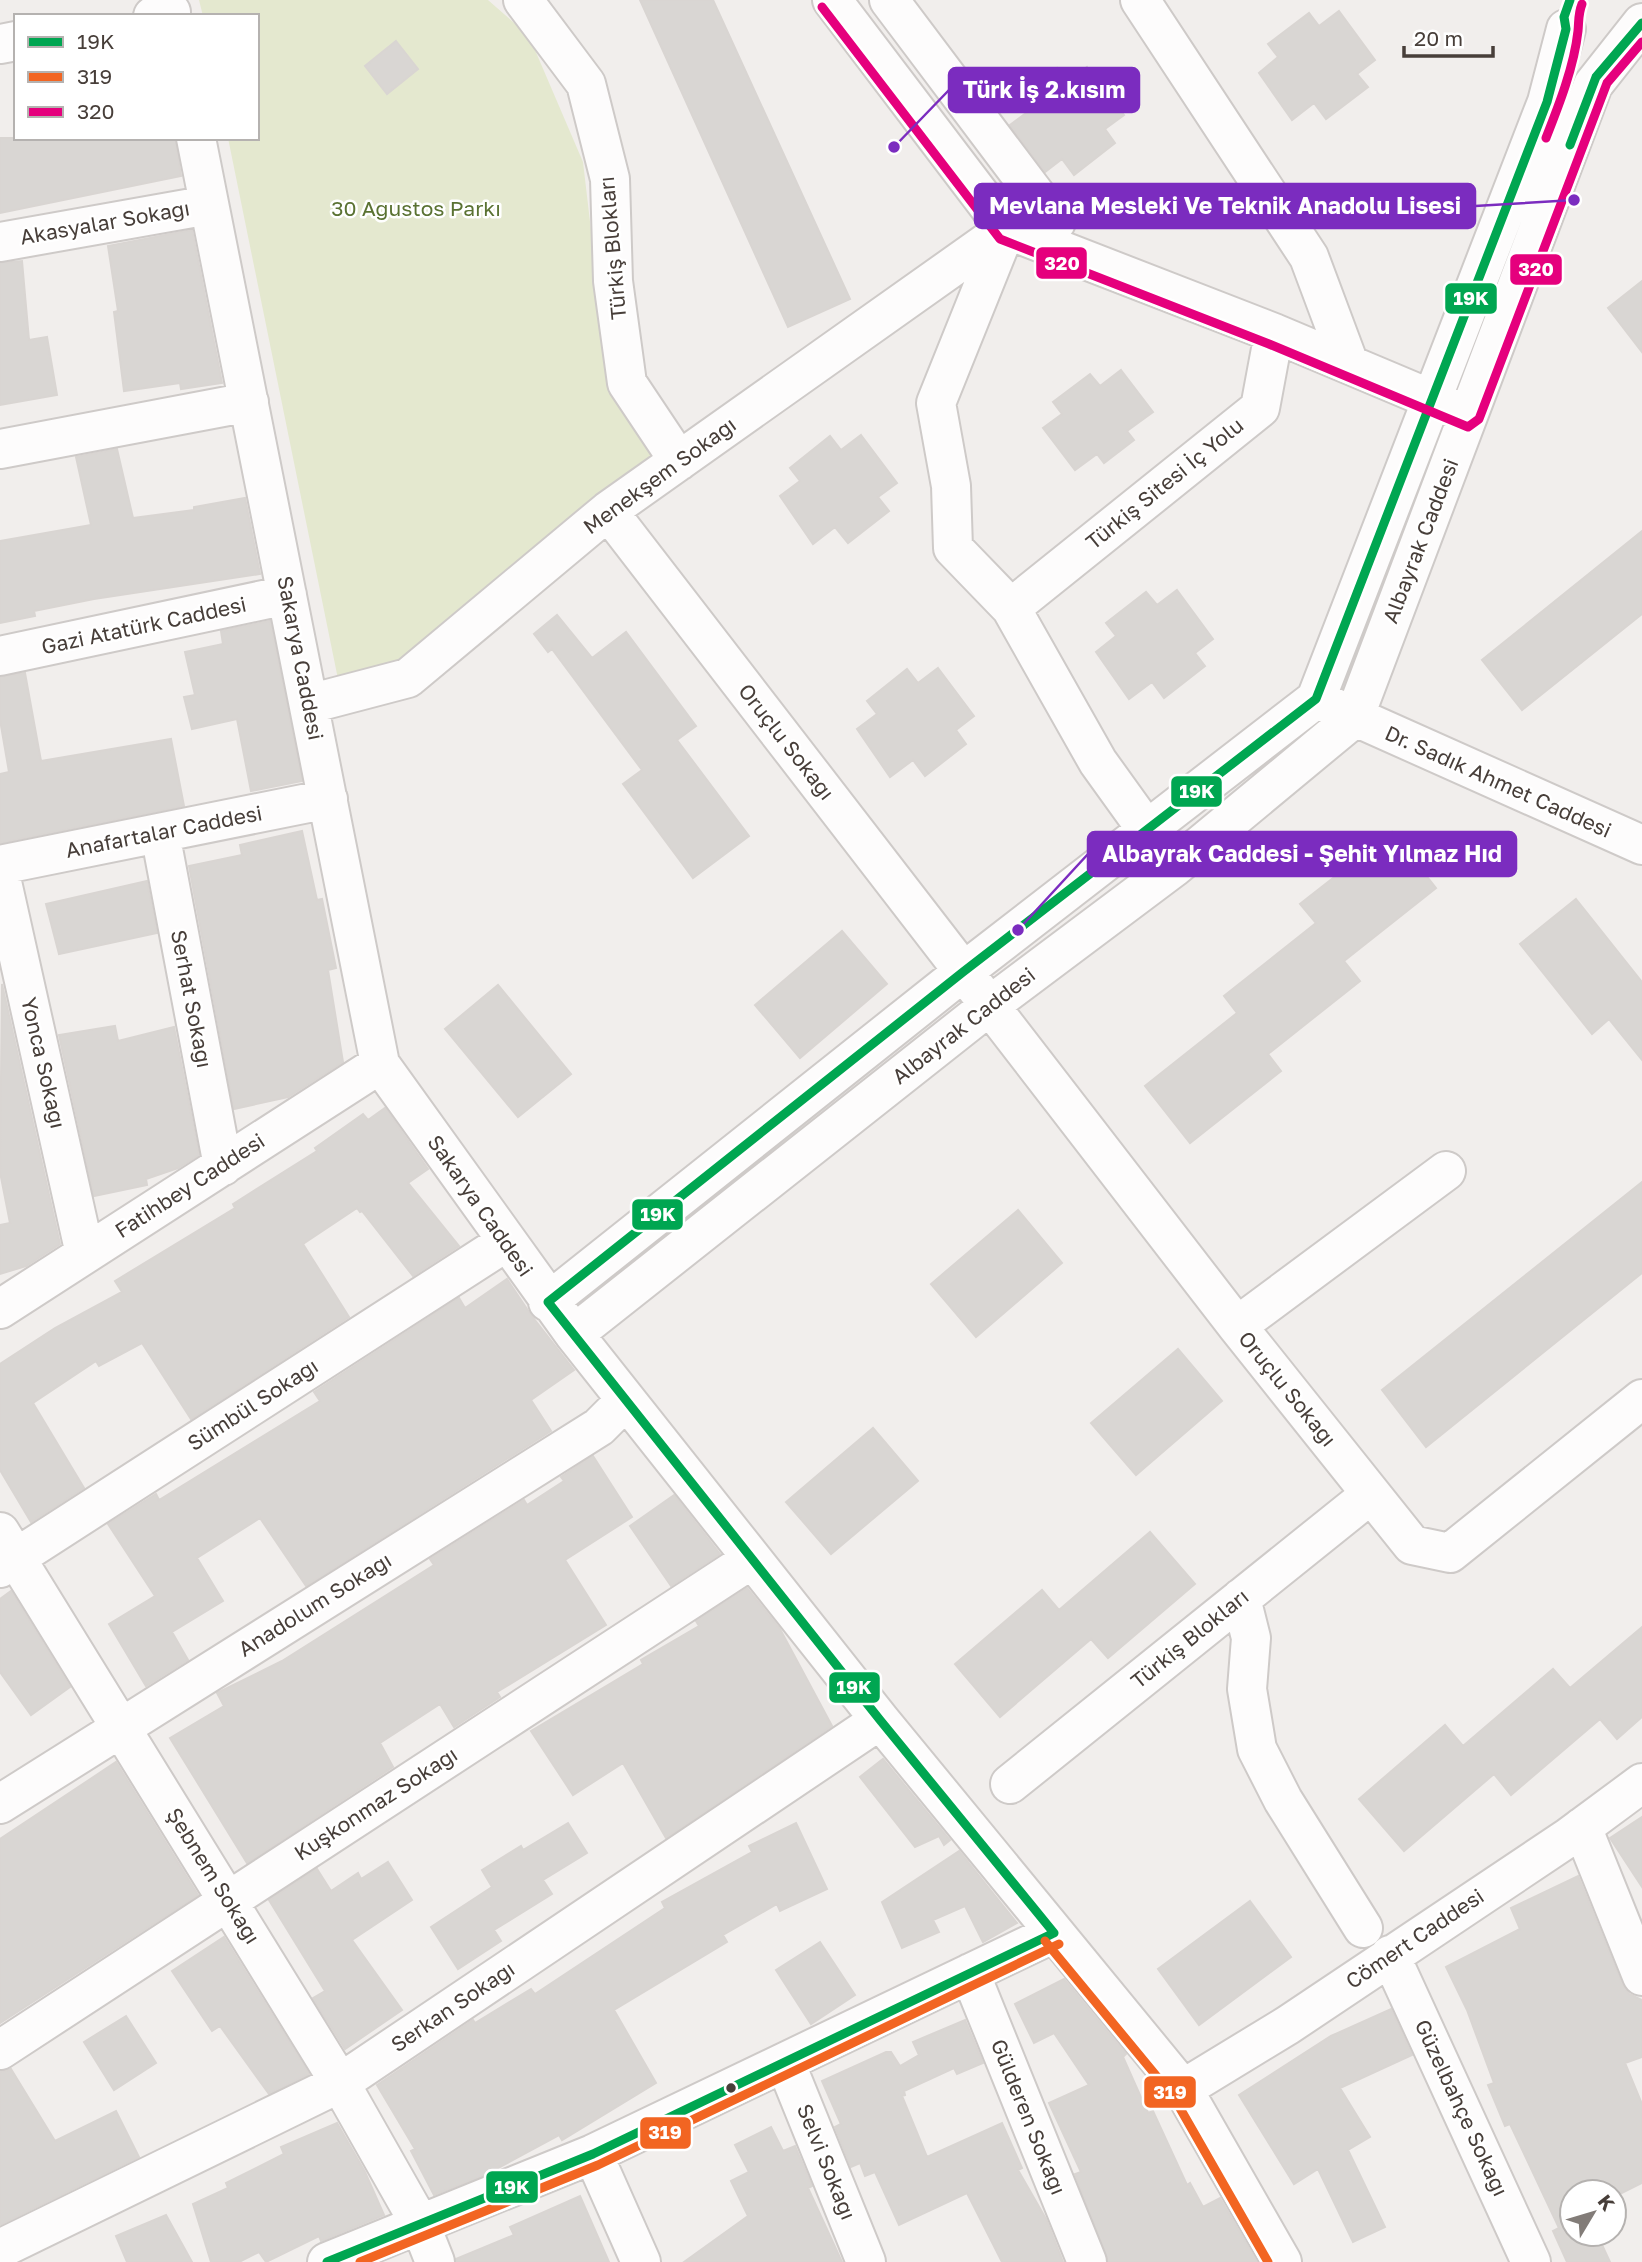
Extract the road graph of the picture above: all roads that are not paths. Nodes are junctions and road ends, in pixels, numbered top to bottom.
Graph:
1 (523, 0) edge
2 (832, 0) edge
3 (889, 0) edge
4 (1140, 0) edge
5 (1627, 0) edge
6 (1564, 10) edge
7 (1633, 33) edge
8 (196, 140) edge
9 (209, 205) junction
10 (1056, 222) dead end
11 (1006, 229) junction
12 (0, 242) edge
13 (1275, 333) junction
14 (1349, 364) junction
15 (1433, 400) junction
16 (249, 402) junction
17 (1468, 415) junction
18 (0, 449) edge
19 (679, 461) junction
20 (608, 511) junction
21 (287, 595) junction
22 (1011, 608) junction
23 (0, 656) edge
24 (1316, 699) junction
25 (309, 704) junction
26 (1354, 718) junction
27 (328, 799) junction
28 (1149, 831) junction
29 (160, 833) junction
30 (1642, 845) edge
31 (0, 866) edge
32 (1173, 868) junction
33 (0, 873) edge
34 (963, 972) junction
35 (989, 1006) junction
36 (380, 1064) junction
37 (223, 1166) junction
38 (1446, 1171) dead end
39 (506, 1242) junction
40 (85, 1254) junction
41 (548, 1302) junction
42 (0, 1309) edge
43 (1237, 1326) junction
44 (574, 1334) junction
45 (1642, 1399) edge
46 (626, 1400) junction
47 (1371, 1494) junction
48 (5, 1552) edge
49 (752, 1559) junction
50 (1241, 1598) junction
51 (880, 1720) junction
52 (121, 1727) junction
53 (1642, 1783) edge
54 (1010, 1784) dead end
55 (0, 1804) edge
56 (1582, 1827) junction
57 (228, 1901) junction
58 (1363, 1928) dead end
59 (1054, 1933) junction
60 (1391, 1955) junction
61 (970, 1973) junction
62 (1642, 1976) edge
63 (0, 2050) edge
64 (785, 2062) junction
65 (340, 2082) junction
66 (1183, 2089) junction
67 (593, 2154) junction
68 (420, 2224) junction
69 (0, 2249) edge
70 (327, 2262) edge
71 (435, 2262) edge
72 (641, 2262) edge
73 (866, 2262) edge
74 (1087, 2262) edge
75 (1282, 2262) edge
76 (1531, 2262) edge

1 - 19 street, Türkiş Blokları
2 - 11 street
3 - 10 street
4 - 14 street
5 - 7 street
6 - 7 street
6 - 15 street, Albayrak Caddesi
7 - 17 street, Albayrak Caddesi
8 - 9 street, Sakarya Caddesi
9 - 12 street, Akasyalar Sokağı
9 - 16 street, Sakarya Caddesi
11 - 13 street
11 - 19 street, Menekşem Sokağı
11 - 22 street
13 - 14 street
13 - 22 street, Türkiş Sitesi İç Yolu
14 - 15 street
15 - 17 street
15 - 24 street, Albayrak Caddesi
16 - 18 street
16 - 21 street, Sakarya Caddesi
17 - 26 street, Albayrak Caddesi
19 - 20 street, Menekşem Sokağı
20 - 25 street, Menekşem Sokağı
20 - 34 street, Oruçlu Sokağı
21 - 23 street, Gazi Atatürk Caddesi
21 - 25 street, Sakarya Caddesi
22 - 28 street
24 - 26 street
24 - 28 street, Albayrak Caddesi
25 - 27 street, Sakarya Caddesi
26 - 30 street, Dr. Sadık Ahmet Caddesi
26 - 32 street, Albayrak Caddesi
27 - 29 street, Anafartalar Caddesi
27 - 36 street, Sakarya Caddesi
28 - 32 street
28 - 34 street, Albayrak Caddesi
29 - 31 street, Anafartalar Caddesi
29 - 37 street, Serhat Sokağı
32 - 35 street, Albayrak Caddesi
33 - 40 street, Yonca Sokağı
34 - 35 street, Oruçlu Sokağı
34 - 41 street, Albayrak Caddesi
35 - 43 street, Oruçlu Sokağı
35 - 44 street, Albayrak Caddesi
36 - 37 street, Fatihbey Caddesi
36 - 39 street, Sakarya Caddesi
37 - 40 street, Fatihbey Caddesi
38 - 43 street
39 - 41 street, Sakarya Caddesi
39 - 48 street, Sümbül Sokağı
40 - 42 street, Fatihbey Caddesi
41 - 44 street, Sakarya Caddesi
43 - 47 street, Oruçlu Sokağı
44 - 46 street, Sakarya Caddesi
45 - 47 street, Oruçlu Sokağı
46 - 49 street, Sakarya Caddesi
46 - 52 street, Anadolum Sokağı
47 - 50 street, Türkiş Blokları
48 - 52 street, Şebnem Sokağı
49 - 51 street, Sakarya Caddesi
49 - 57 street, Kuşkonmaz Sokağı
50 - 54 street, Türkiş Blokları
50 - 58 street
51 - 59 street, Sakarya Caddesi
51 - 65 street, Serkan Sokağı
52 - 55 street, Anadolum Sokağı
52 - 57 street, Şebnem Sokağı
53 - 56 street, Cömert Caddesi
56 - 60 street, Cömert Caddesi
56 - 62 street
57 - 63 street, Kuşkonmaz Sokağı
57 - 65 street, Şebnem Sokağı
59 - 61 street
59 - 66 street, Sakarya Caddesi
60 - 66 street, Cömert Caddesi
60 - 76 street, Güzelbahçe Sokağı
61 - 64 street
61 - 74 street, Gülderen Sokağı
64 - 67 street
64 - 73 street, Selvi Sokağı
65 - 68 street, Şebnem Sokağı
65 - 69 street, Serkan Sokağı
66 - 75 street, Sakarya Caddesi
67 - 68 street
67 - 72 street
68 - 70 street
68 - 71 street, Şebnem Sokağı

